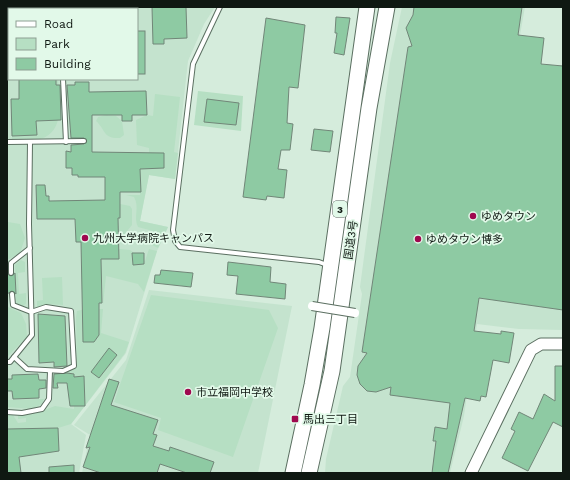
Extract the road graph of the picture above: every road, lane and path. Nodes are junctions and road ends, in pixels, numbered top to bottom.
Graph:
1 (220, 7) edge
2 (367, 7) edge
3 (387, 7) edge
4 (63, 80) edge
5 (84, 141) dead end
6 (7, 142) edge
7 (30, 142) junction
8 (66, 142) junction
9 (30, 248) junction
10 (332, 267) junction
11 (11, 273) dead end
12 (12, 294) dead end
13 (312, 306) dead end
14 (31, 312) junction
15 (355, 313) dead end
16 (563, 344) edge
17 (14, 357) junction
18 (7, 362) edge
19 (50, 371) junction
20 (7, 412) edge
21 (293, 473) edge
22 (310, 473) edge
23 (471, 473) edge

1 - 10 lane
2 - 10 highway, 国道3号 / 3
3 - 22 highway, 国道3号 / 3
4 - 8 lane
5 - 8 lane
6 - 7 lane
7 - 8 lane
7 - 9 lane
9 - 11 lane
9 - 14 lane
10 - 21 highway, 国道3号 / 3
12 - 14 lane
13 - 15 street, bridge
14 - 17 lane
14 - 19 lane
16 - 23 street
17 - 18 lane
17 - 19 lane
19 - 20 lane

